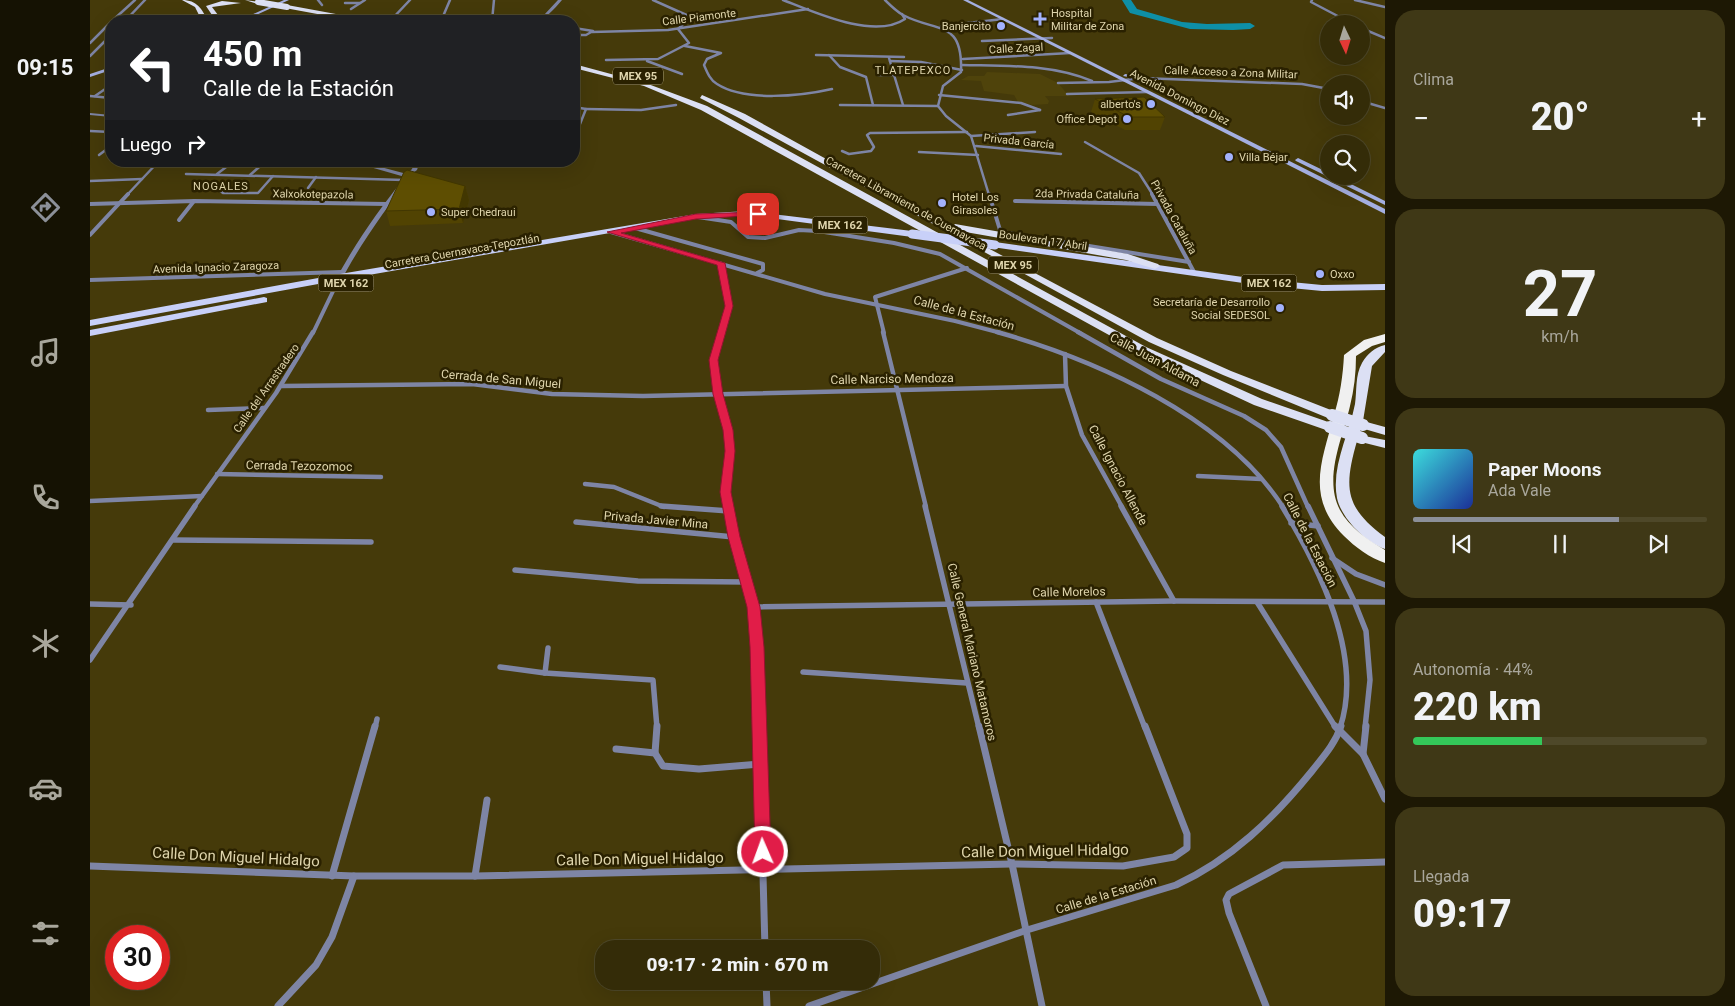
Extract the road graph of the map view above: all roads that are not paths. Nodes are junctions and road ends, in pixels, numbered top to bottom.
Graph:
1 (135, 0) edge
2 (145, 0) edge
3 (185, 0) edge
4 (221, 0) edge
5 (277, 0) edge
6 (287, 0) edge
7 (318, 0) edge
8 (365, 0) edge
9 (410, 0) edge
10 (450, 0) edge
11 (494, 0) edge
12 (560, 0) edge
13 (653, 0) edge
14 (783, 0) edge
15 (885, 0) edge
16 (1312, 0) edge
17 (1355, 0) edge
18 (972, 1) edge
19 (238, 3) junction
20 (249, 3) edge
21 (345, 3) dead end
22 (360, 3) junction
23 (322, 4) dead end
24 (311, 5) dead end
25 (139, 6) junction
26 (127, 7) junction
27 (1385, 8) edge
28 (351, 9) dead end
29 (808, 9) junction
30 (902, 14) junction
31 (119, 15) edge
32 (131, 15) edge
33 (202, 15) edge
34 (215, 15) edge
35 (247, 15) edge
36 (249, 15) edge
37 (301, 15) edge
38 (335, 15) edge
39 (347, 15) edge
40 (396, 15) edge
41 (443, 15) edge
42 (493, 15) edge
43 (546, 15) edge
44 (1335, 15) edge
45 (1003, 19) junction
46 (941, 26) junction
47 (580, 28) edge
48 (105, 29) edge
49 (678, 29) junction
50 (592, 32) junction
51 (1370, 32) edge
52 (580, 34) edge
53 (1042, 38) junction
54 (1052, 38) junction
55 (1385, 38) edge
56 (105, 41) edge
57 (982, 41) dead end
58 (90, 43) edge
59 (685, 46) junction
60 (90, 49) edge
61 (97, 49) junction
62 (1070, 53) junction
63 (816, 55) dead end
64 (829, 55) junction
65 (90, 56) edge
66 (888, 57) junction
67 (904, 57) dead end
68 (963, 58) junction
69 (606, 60) dead end
70 (645, 60) junction
71 (890, 61) junction
72 (580, 62) edge
73 (962, 65) junction
74 (580, 68) edge
75 (962, 70) junction
76 (105, 72) edge
77 (682, 74) dead end
78 (878, 75) dead end
79 (894, 75) junction
80 (1124, 77) junction
81 (90, 78) edge
82 (1141, 81) junction
83 (1095, 82) junction
84 (1058, 83) dead end
85 (674, 87) dead end
86 (1320, 87) edge
87 (105, 89) edge
88 (832, 89) dead end
89 (1147, 92) junction
90 (692, 94) dead end
91 (1067, 94) dead end
92 (939, 95) junction
93 (90, 96) edge
94 (94, 97) junction
95 (105, 98) edge
96 (1370, 104) edge
97 (676, 105) dead end
98 (840, 105) dead end
99 (873, 105) junction
100 (903, 105) junction
101 (938, 106) junction
102 (580, 108) edge
103 (1385, 108) edge
104 (586, 109) junction
105 (90, 110) edge
106 (105, 111) edge
107 (90, 114) edge
108 (105, 115) edge
109 (1008, 115) dead end
110 (580, 124) edge
111 (90, 131) edge
112 (105, 132) edge
113 (968, 132) junction
114 (1035, 132) dead end
115 (971, 136) junction
116 (1085, 142) dead end
117 (976, 146) junction
118 (105, 150) edge
119 (842, 151) dead end
120 (919, 152) dead end
121 (1061, 154) dead end
122 (99, 155) dead end
123 (978, 155) junction
124 (153, 167) edge
125 (227, 167) edge
126 (259, 167) edge
127 (373, 167) edge
128 (385, 167) edge
129 (415, 167) edge
130 (1320, 171) edge
131 (186, 174) dead end
132 (217, 175) junction
133 (250, 175) junction
134 (274, 176) junction
135 (407, 176) junction
136 (316, 177) junction
137 (142, 179) junction
138 (90, 181) edge
139 (1348, 185) edge
140 (308, 188) dead end
141 (220, 191) dead end
142 (194, 201) junction
143 (1015, 201) dead end
144 (120, 203) junction
145 (1385, 203) edge
146 (90, 204) edge
147 (387, 204) junction
148 (1158, 204) junction
149 (912, 210) junction
150 (1385, 212) edge
151 (769, 215) junction
152 (696, 216) junction
153 (179, 220) dead end
154 (738, 227) junction
155 (635, 228) junction
156 (606, 233) junction
157 (90, 235) edge
158 (1189, 262) junction
159 (720, 263) junction
160 (1155, 266) junction
161 (968, 268) junction
162 (1194, 272) junction
163 (757, 273) junction
164 (339, 278) junction
165 (90, 280) edge
166 (1385, 287) edge
167 (877, 304) junction
168 (91, 331) edge
169 (1385, 338) edge
170 (1385, 348) edge
171 (1065, 354) junction
172 (282, 386) junction
173 (1066, 386) junction
174 (896, 389) junction
175 (718, 394) junction
176 (264, 408) junction
177 (208, 410) dead end
178 (1331, 421) junction
179 (1362, 431) junction
180 (1385, 431) edge
181 (1385, 444) edge
182 (217, 474) junction
183 (1198, 476) dead end
184 (381, 477) dead end
185 (1262, 479) junction
186 (585, 484) dead end
187 (202, 496) junction
188 (90, 501) edge
189 (729, 511) junction
190 (576, 522) dead end
191 (1291, 522) junction
192 (1318, 526) junction
193 (734, 537) junction
194 (174, 540) junction
195 (371, 542) dead end
196 (1385, 544) edge
197 (1331, 557) junction
198 (1385, 557) edge
199 (515, 570) dead end
200 (746, 582) junction
201 (1385, 585) edge
202 (1174, 600) junction
203 (1354, 601) junction
204 (1096, 602) junction
205 (1257, 602) junction
206 (1329, 602) junction
207 (1385, 602) edge
208 (90, 604) edge
209 (949, 604) junction
210 (131, 605) junction
211 (753, 607) junction
212 (548, 648) dead end
213 (90, 660) edge
214 (500, 666) dead end
215 (803, 672) dead end
216 (545, 673) junction
217 (967, 683) junction
218 (377, 719) dead end
219 (1339, 732) junction
220 (616, 749) dead end
221 (655, 753) junction
222 (1363, 754) junction
223 (760, 764) junction
224 (1385, 799) edge
225 (487, 800) dead end
226 (1385, 862) edge
227 (1012, 864) junction
228 (90, 866) edge
229 (763, 870) junction
230 (332, 876) junction
231 (354, 876) junction
232 (475, 876) junction
233 (1027, 930) junction
234 (765, 940) edge
235 (766, 990) edge
236 (278, 1006) edge
237 (767, 1006) edge
238 (809, 1006) edge
239 (1042, 1006) edge
240 (1266, 1006) edge

1 - 26 street
2 - 25 street
3 - 33 highway
4 - 19 highway
5 - 35 main road
6 - 36 main road
7 - 23 street
8 - 22 street
9 - 40 street
10 - 41 street
11 - 42 street
12 - 43 street
13 - 49 street
14 - 29 street
15 - 30 street
16 - 44 street
17 - 27 street
18 - 45 main road, Avenida Domingo Diez
18 - 54 main road, Avenida Domingo Diez
19 - 20 highway
19 - 34 highway
20 - 37 highway
20 - 38 highway, bridge
21 - 22 street
22 - 28 street
24 - 39 highway
25 - 26 street
25 - 32 street
26 - 31 street
29 - 30 street
29 - 49 street, Calle Piamonte
30 - 46 street
45 - 46 street
45 - 53 main road, Avenida Domingo Diez
46 - 68 street
47 - 50 street
48 - 58 street
49 - 50 street, Calle Piamonte
49 - 59 street
50 - 52 street
51 - 55 street
53 - 54 street
53 - 57 street
53 - 62 main road, Avenida Domingo Diez
54 - 80 main road, Avenida Domingo Diez
56 - 61 street
59 - 70 street
59 - 88 street
60 - 61 street
61 - 65 street
62 - 68 street, Calle Zagal
62 - 80 main road, Avenida Domingo Diez
63 - 64 street
64 - 66 street
64 - 99 street
66 - 67 street
66 - 71 street
68 - 73 street
69 - 70 street
70 - 77 street
71 - 75 street
71 - 79 street
72 - 85 highway, MEX 95
73 - 75 street
73 - 83 street
74 - 178 highway, Carretera Libramiento de Cuernavaca / MEX 95
75 - 92 street
76 - 81 main road
78 - 79 street
79 - 100 street
80 - 82 main road
80 - 82 main road, Avenida Domingo Diez
80 - 83 street
80 - 89 main road, Avenida Domingo Diez
82 - 86 street, Calle Acceso a Zona Militar
82 - 130 main road, Avenida Domingo Diez
83 - 84 street
87 - 94 street
89 - 91 street
89 - 150 main road, Avenida Domingo Diez
90 - 149 highway, Carretera Libramiento de Cuernavaca / MEX 95
92 - 101 street
92 - 109 street
93 - 94 street
94 - 95 street
96 - 103 street
97 - 104 street
98 - 99 street
99 - 100 street
100 - 101 street
101 - 113 street
102 - 104 street
104 - 110 street
105 - 106 street
107 - 108 street
111 - 112 street
113 - 115 street
113 - 119 street
114 - 115 street
115 - 117 street
116 - 148 street, Privada Cataluña
117 - 121 street, Privada García
117 - 123 street
118 - 122 street
120 - 123 street
123 - 158 street
124 - 137 street
125 - 132 street
126 - 133 street
127 - 135 street
128 - 135 street
129 - 135 street, Calle del Arrastradero
131 - 132 street
132 - 133 street
133 - 134 street
134 - 136 street
134 - 141 street
135 - 136 street
135 - 147 street, Calle del Arrastradero
136 - 140 street
137 - 138 street
137 - 144 street
139 - 145 main road, Avenida Domingo Diez
142 - 144 street, Xalxokotepazola
142 - 147 street, Xalxokotepazola
142 - 153 street
143 - 148 street, 2da Privada Cataluña
144 - 146 street, Xalxokotepazola
144 - 157 street
147 - 164 street, Calle del Arrastradero
148 - 158 street, Privada Cataluña
149 - 160 highway
149 - 178 highway, Carretera Libramiento de Cuernavaca / MEX 95
151 - 152 main road, Boulevard 17 Abril / MEX 162
151 - 154 street
151 - 160 main road, Boulevard 17 Abril / MEX 162, bridge
152 - 154 street, Calle Juan Aldama
152 - 155 main road, Boulevard 17 Abril / MEX 162
154 - 161 street, Calle Juan Aldama
155 - 156 main road, Boulevard 17 Abril / MEX 162
155 - 163 street
156 - 159 street, Calle de la Estación
156 - 164 main road, Carretera Cuernavaca-Tepoztlán / MEX 162
158 - 162 street, Privada Cataluña
159 - 163 street, Calle de la Estación
159 - 175 street
160 - 162 main road, Boulevard 17 Abril / MEX 162
161 - 167 street
161 - 192 street, Calle Juan Aldama
162 - 166 main road, Boulevard 17 Abril / MEX 162
163 - 167 street, Calle de la Estación
164 - 165 street, Avenida Ignacio Zaragoza
164 - 168 main road, Carretera Cuernavaca-Tepoztlán / MEX 162
164 - 172 street, Calle del Arrastradero
167 - 171 street, Calle de la Estación
167 - 174 street, Calle General Mariano Matamoros
169 - 198 highway
170 - 196 highway
171 - 173 street, Calle Ignacio Allende
171 - 185 street, Calle de la Estación
172 - 175 street, Cerrada de San Miguel
172 - 176 street, Calle del Arrastradero
173 - 174 street, Calle Narciso Mendoza
173 - 202 street, Calle Ignacio Allende
174 - 175 street, Calle Narciso Mendoza
174 - 209 street, Calle General Mariano Matamoros
175 - 189 street
176 - 177 street
176 - 182 street, Calle del Arrastradero
178 - 179 highway, Carretera Libramiento de Cuernavaca / MEX 95, bridge
179 - 180 highway, Carretera Libramiento de Cuernavaca / MEX 95
179 - 181 highway, Carretera Libramiento de Cuernavaca / MEX 95
182 - 184 street, Cerrada Tezozomoc
182 - 187 street, Calle del Arrastradero
183 - 185 street
185 - 191 street, Calle de la Estación
186 - 189 street
187 - 188 street
187 - 194 street, Calle del Arrastradero
189 - 193 street
190 - 193 street, Privada Javier Mina
191 - 192 street
191 - 206 street, Calle de la Estación
192 - 197 street, Calle Juan Aldama
193 - 200 street
194 - 195 street
194 - 210 street, Calle del Arrastradero
197 - 201 street
197 - 203 street, Calle Juan Aldama
199 - 200 street
200 - 211 street
202 - 204 street, Calle Morelos
202 - 205 street, Calle Morelos
203 - 206 street, Calle Morelos
203 - 207 street, Calle Morelos
203 - 222 street, Calle Juan Aldama
204 - 209 street, Calle Morelos
204 - 227 street, Calle Don Miguel Hidalgo
205 - 206 street, Calle Morelos
205 - 219 street
206 - 219 street, Calle de la Estación
208 - 210 street
209 - 211 street, Calle Morelos
209 - 217 street, Calle General Mariano Matamoros
210 - 213 street, Calle del Arrastradero
211 - 223 street
212 - 216 street
214 - 216 street
215 - 217 street
216 - 221 street
217 - 227 street, Calle General Mariano Matamoros
218 - 230 street
219 - 222 street
219 - 233 street, Calle de la Estación
220 - 221 street
221 - 223 street
222 - 224 street
223 - 229 street
225 - 232 street
226 - 240 street
227 - 229 street, Calle Don Miguel Hidalgo
227 - 233 street, Calle General Mariano Matamoros
228 - 230 street, Calle Don Miguel Hidalgo
229 - 232 street, Calle Don Miguel Hidalgo
229 - 234 street
230 - 231 street, Calle Don Miguel Hidalgo
231 - 232 street, Calle Don Miguel Hidalgo
231 - 236 street
233 - 238 street, Calle de la Estación
233 - 239 street, Calle General Mariano Matamoros
235 - 237 street

